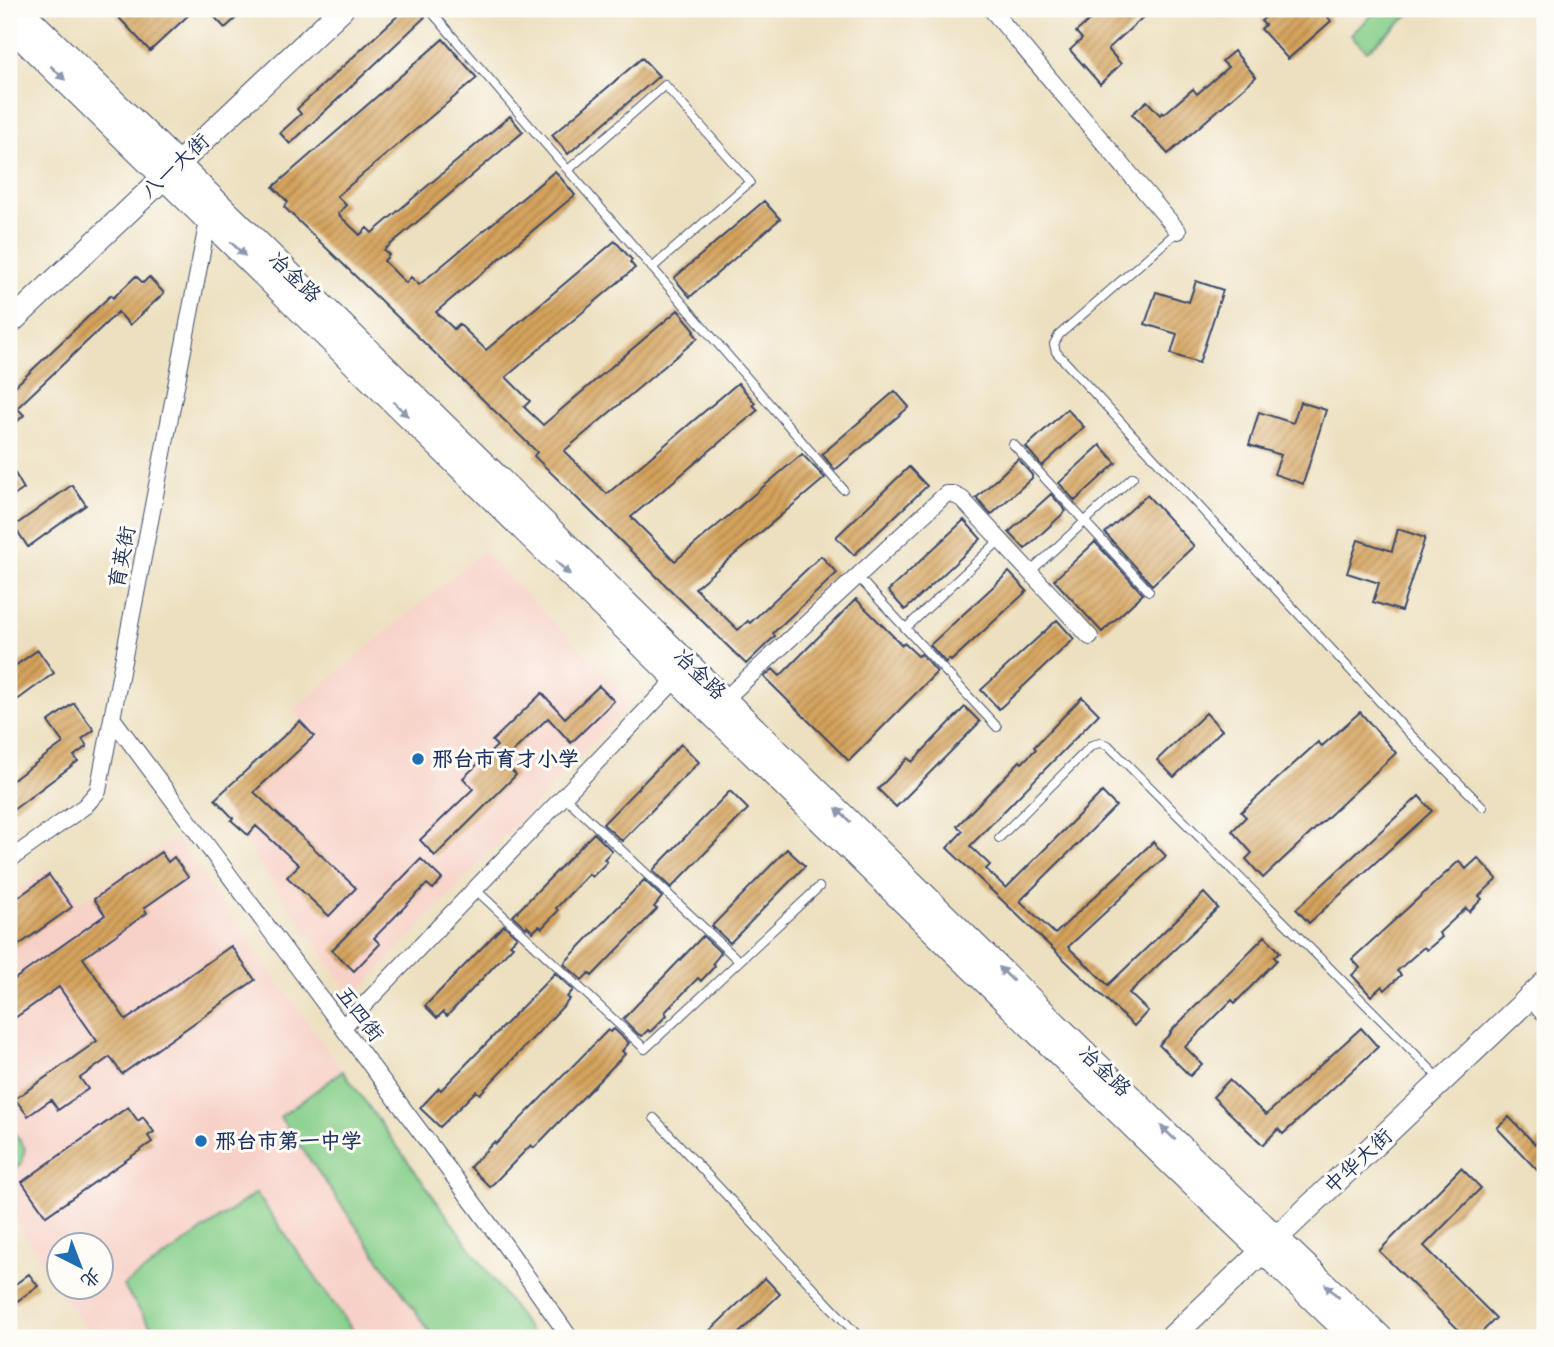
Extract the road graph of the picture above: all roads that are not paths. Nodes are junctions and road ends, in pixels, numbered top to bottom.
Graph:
1 (20, 9) edge
2 (321, 9) edge
3 (342, 9) edge
4 (429, 9) edge
5 (991, 9) edge
6 (9, 26) edge
7 (166, 165) junction
8 (568, 170) junction
9 (208, 220) junction
10 (1178, 231) joint
11 (652, 268) junction
12 (9, 304) edge
13 (9, 324) edge
14 (1013, 444) dead end
15 (1133, 477) dead end
16 (843, 489) dead end
17 (1085, 522) junction
18 (1000, 540) junction
19 (1030, 572) junction
20 (857, 576) junction
21 (1149, 592) dead end
22 (906, 628) junction
23 (1090, 637) dead end
24 (676, 678) junction
25 (725, 699) junction
26 (113, 718) junction
27 (997, 727) dead end
28 (564, 796) junction
29 (1483, 807) dead end
30 (999, 838) dead end
31 (11, 852) edge
32 (819, 887) dead end
33 (475, 889) junction
34 (740, 961) junction
35 (1545, 983) edge
36 (1542, 1012) edge
37 (343, 1027) junction
38 (1442, 1081) junction
39 (654, 1118) dead end
40 (1275, 1250) junction
41 (570, 1338) edge
42 (860, 1338) edge
43 (1171, 1338) edge
44 (1192, 1338) edge
45 (1353, 1338) edge
46 (1382, 1338) edge

1 - 7 street, 冶金路
2 - 7 street, 八一大街
3 - 7 street, 八一大街
4 - 8 lane
5 - 10 street
6 -> 7 street, 冶金路
7 - 9 street, 冶金路
7 - 12 street, 八一大街
7 - 13 street, 八一大街
7 - 25 street, 冶金路
8 - 11 lane
8 - 11 lane
9 -> 24 street, 冶金路
9 - 26 street, 育英街
10 - 29 lane
11 - 16 lane
14 - 17 lane
15 - 17 lane
17 - 19 lane
17 - 21 lane
18 - 19 street
18 - 20 street
18 - 22 lane
19 - 23 street
20 - 22 lane
20 - 25 street
22 - 27 lane
24 - 28 street
24 - 40 street, 冶金路
40 -> 25 street, 冶金路
26 - 31 street, 育英街
26 - 37 street, 五四街
28 - 33 street
28 - 34 lane
30 - 38 lane
32 - 34 lane
33 - 34 lane
33 - 37 street
35 - 38 street, 中华大街
36 - 40 street, 中华大街
37 - 41 street, 五四街
38 - 40 street, 中华大街
39 - 42 lane
40 - 43 street, 中华大街
40 - 44 street, 中华大街
40 - 45 street, 冶金路
46 -> 40 street, 冶金路

